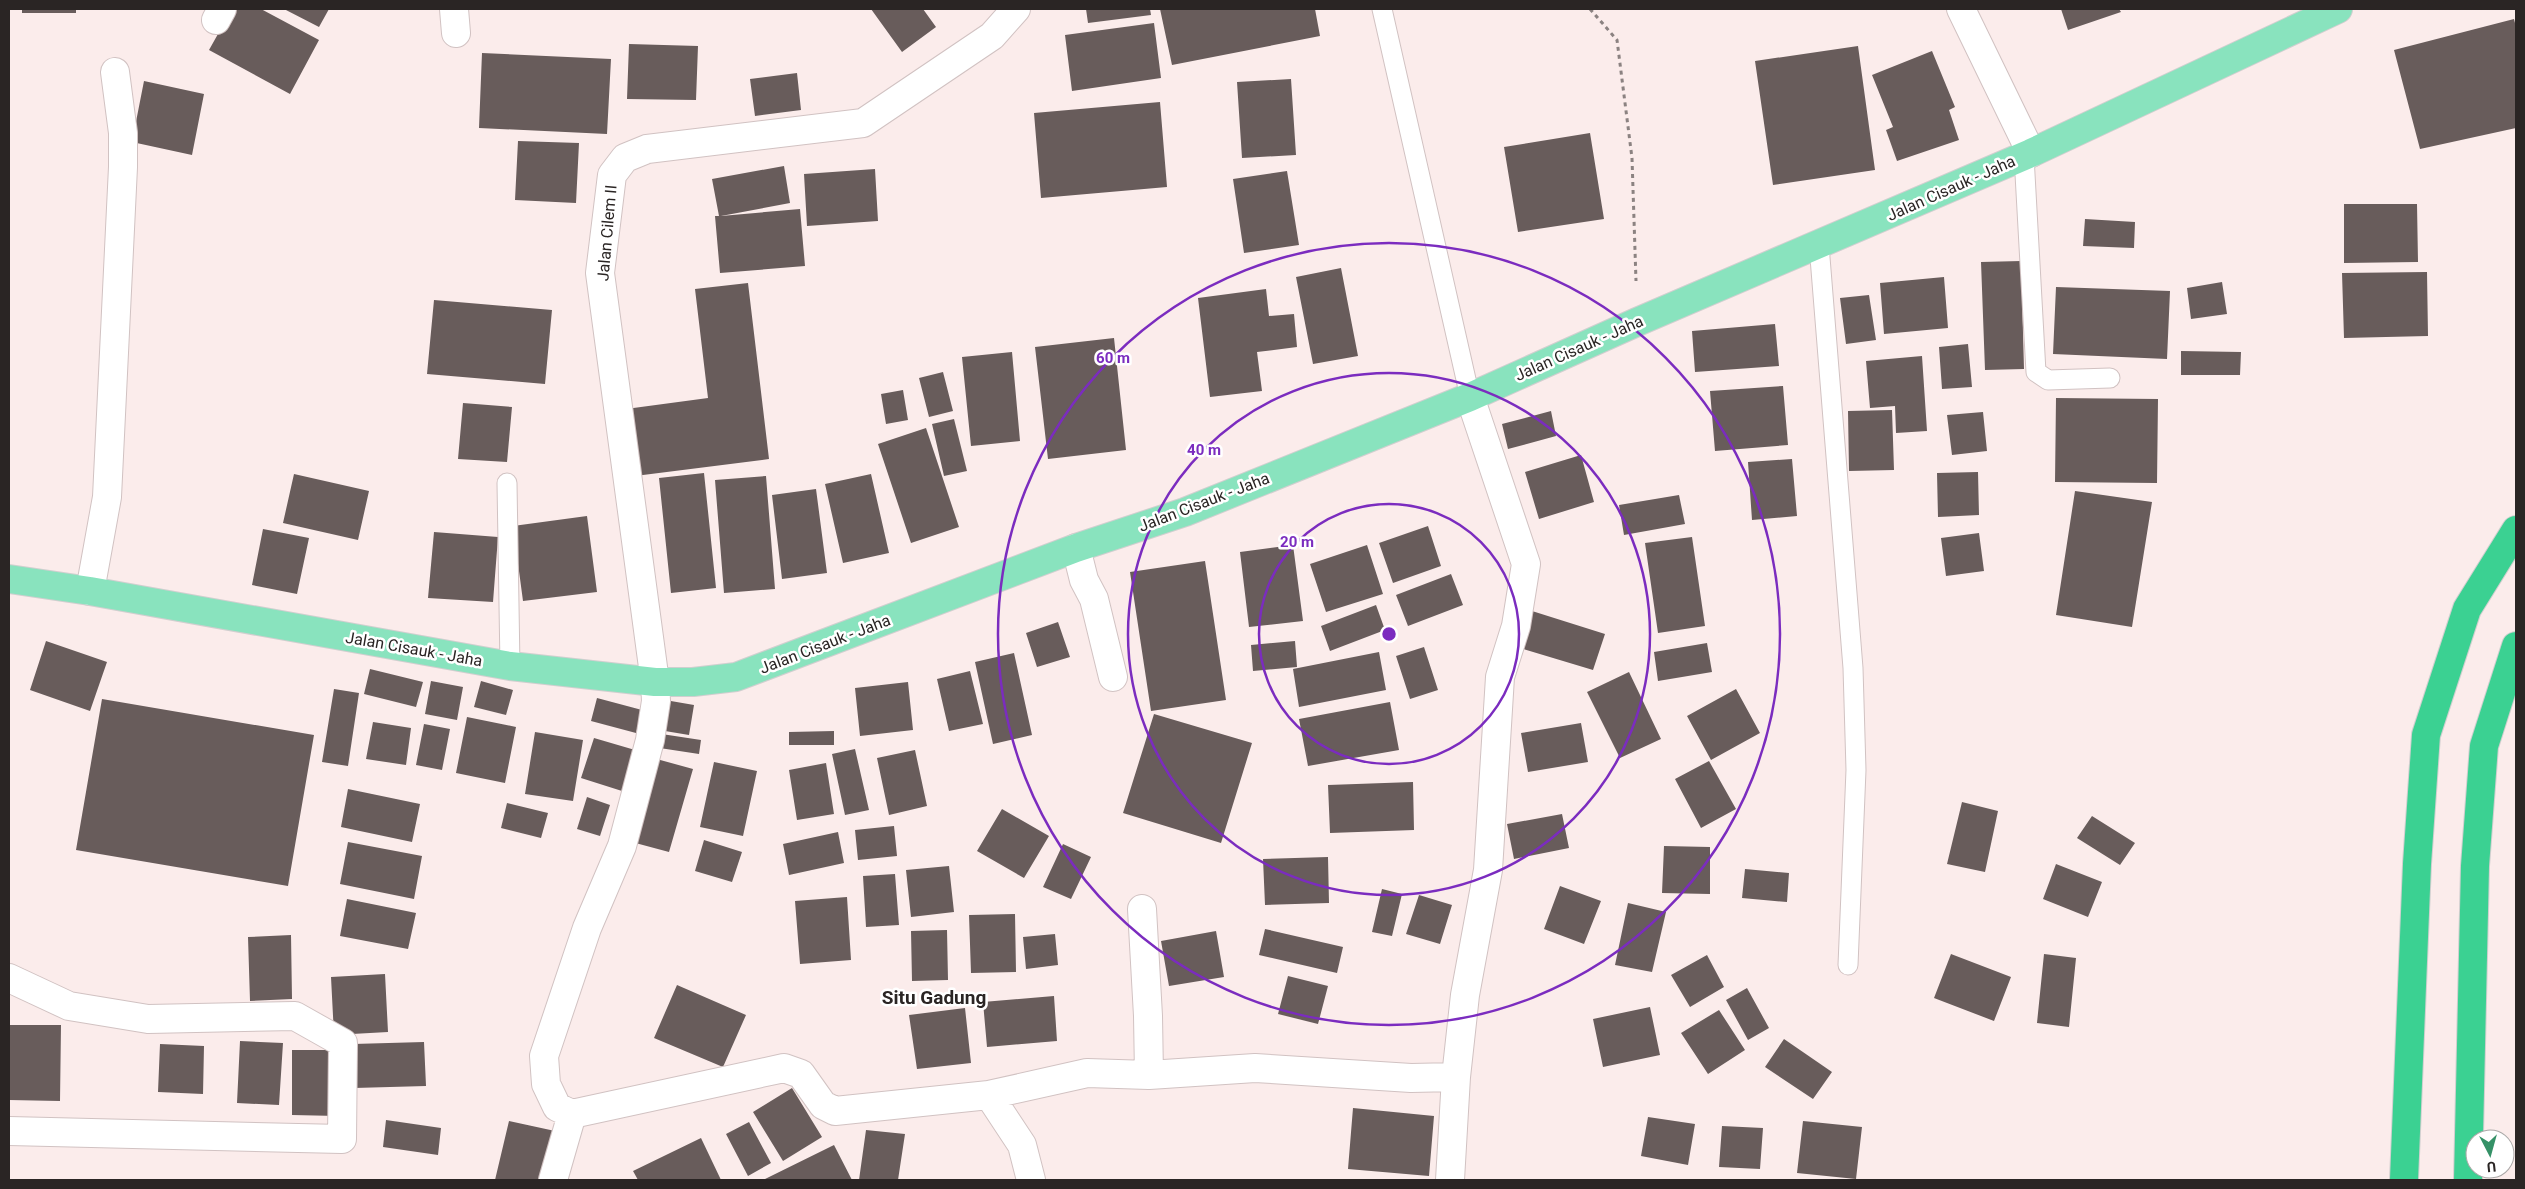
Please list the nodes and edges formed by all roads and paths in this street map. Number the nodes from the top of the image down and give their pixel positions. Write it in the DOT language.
graph roads {
  1 [pos="1016,9"];
  2 [pos="1382,9"];
  3 [pos="1590,9"];
  4 [pos="1961,9"];
  5 [pos="2338,9"];
  6 [pos="115,72"];
  7 [pos="2027,154"];
  8 [pos="1819,245"];
  9 [pos="1637,322"];
  10 [pos="2110,378"];
  11 [pos="1470,397"];
  12 [pos="507,483"];
  13 [pos="2516,530"];
  14 [pos="1076,548"];
  15 [pos="9,579"];
  16 [pos="90,591"];
  17 [pos="2516,646"];
  18 [pos="510,666"];
  19 [pos="1113,677"];
  20 [pos="655,682"];
  21 [pos="1142,909"];
  22 [pos="1848,965"];
  23 [pos="9,978"];
  24 [pos="1149,1075"];
  25 [pos="1456,1076"];
  26 [pos="989,1095"];
  27 [pos="572,1114"];
  28 [pos="9,1131"];
  29 [pos="553,1180"];
  30 [pos="1031,1180"];
  31 [pos="1450,1180"];
  32 [pos="2404,1180"];
  33 [pos="2468,1180"];
  1 -- 20 [label="street, Jalan Cilem II"];
  2 -- 11 [label="lane"];
  3 -- 9 [label="path"];
  4 -- 7 [label="street"];
  5 -- 7 [label="main road, Jalan Cisauk - Jaha"];
  6 -- 16 [label="street"];
  7 -- 8 [label="main road, Jalan Cisauk - Jaha"];
  7 -- 10 [label="lane"];
  8 -- 9 [label="main road, Jalan Cisauk - Jaha"];
  8 -- 22 [label="lane"];
  9 -- 11 [label="main road, Jalan Cisauk - Jaha"];
  11 -- 14 [label="main road, Jalan Cisauk - Jaha"];
  11 -- 25 [label="street"];
  12 -- 18 [label="lane"];
  13 -- 32 [label="highway"];
  14 -- 19 [label="street"];
  14 -- 20 [label="main road, Jalan Cisauk - Jaha"];
  15 -- 16 [label="main road, Jalan Cisauk - Jaha"];
  16 -- 18 [label="main road, Jalan Cisauk - Jaha"];
  17 -- 33 [label="highway"];
  18 -- 20 [label="main road, Jalan Cisauk - Jaha"];
  20 -- 27 [label="street, Jalan Cilem II"];
  21 -- 24 [label="street"];
  23 -- 28 [label="street"];
  24 -- 25 [label="street"];
  24 -- 26 [label="street"];
  25 -- 31 [label="street"];
  26 -- 27 [label="street"];
  26 -- 30 [label="street"];
  27 -- 29 [label="street"];
}
